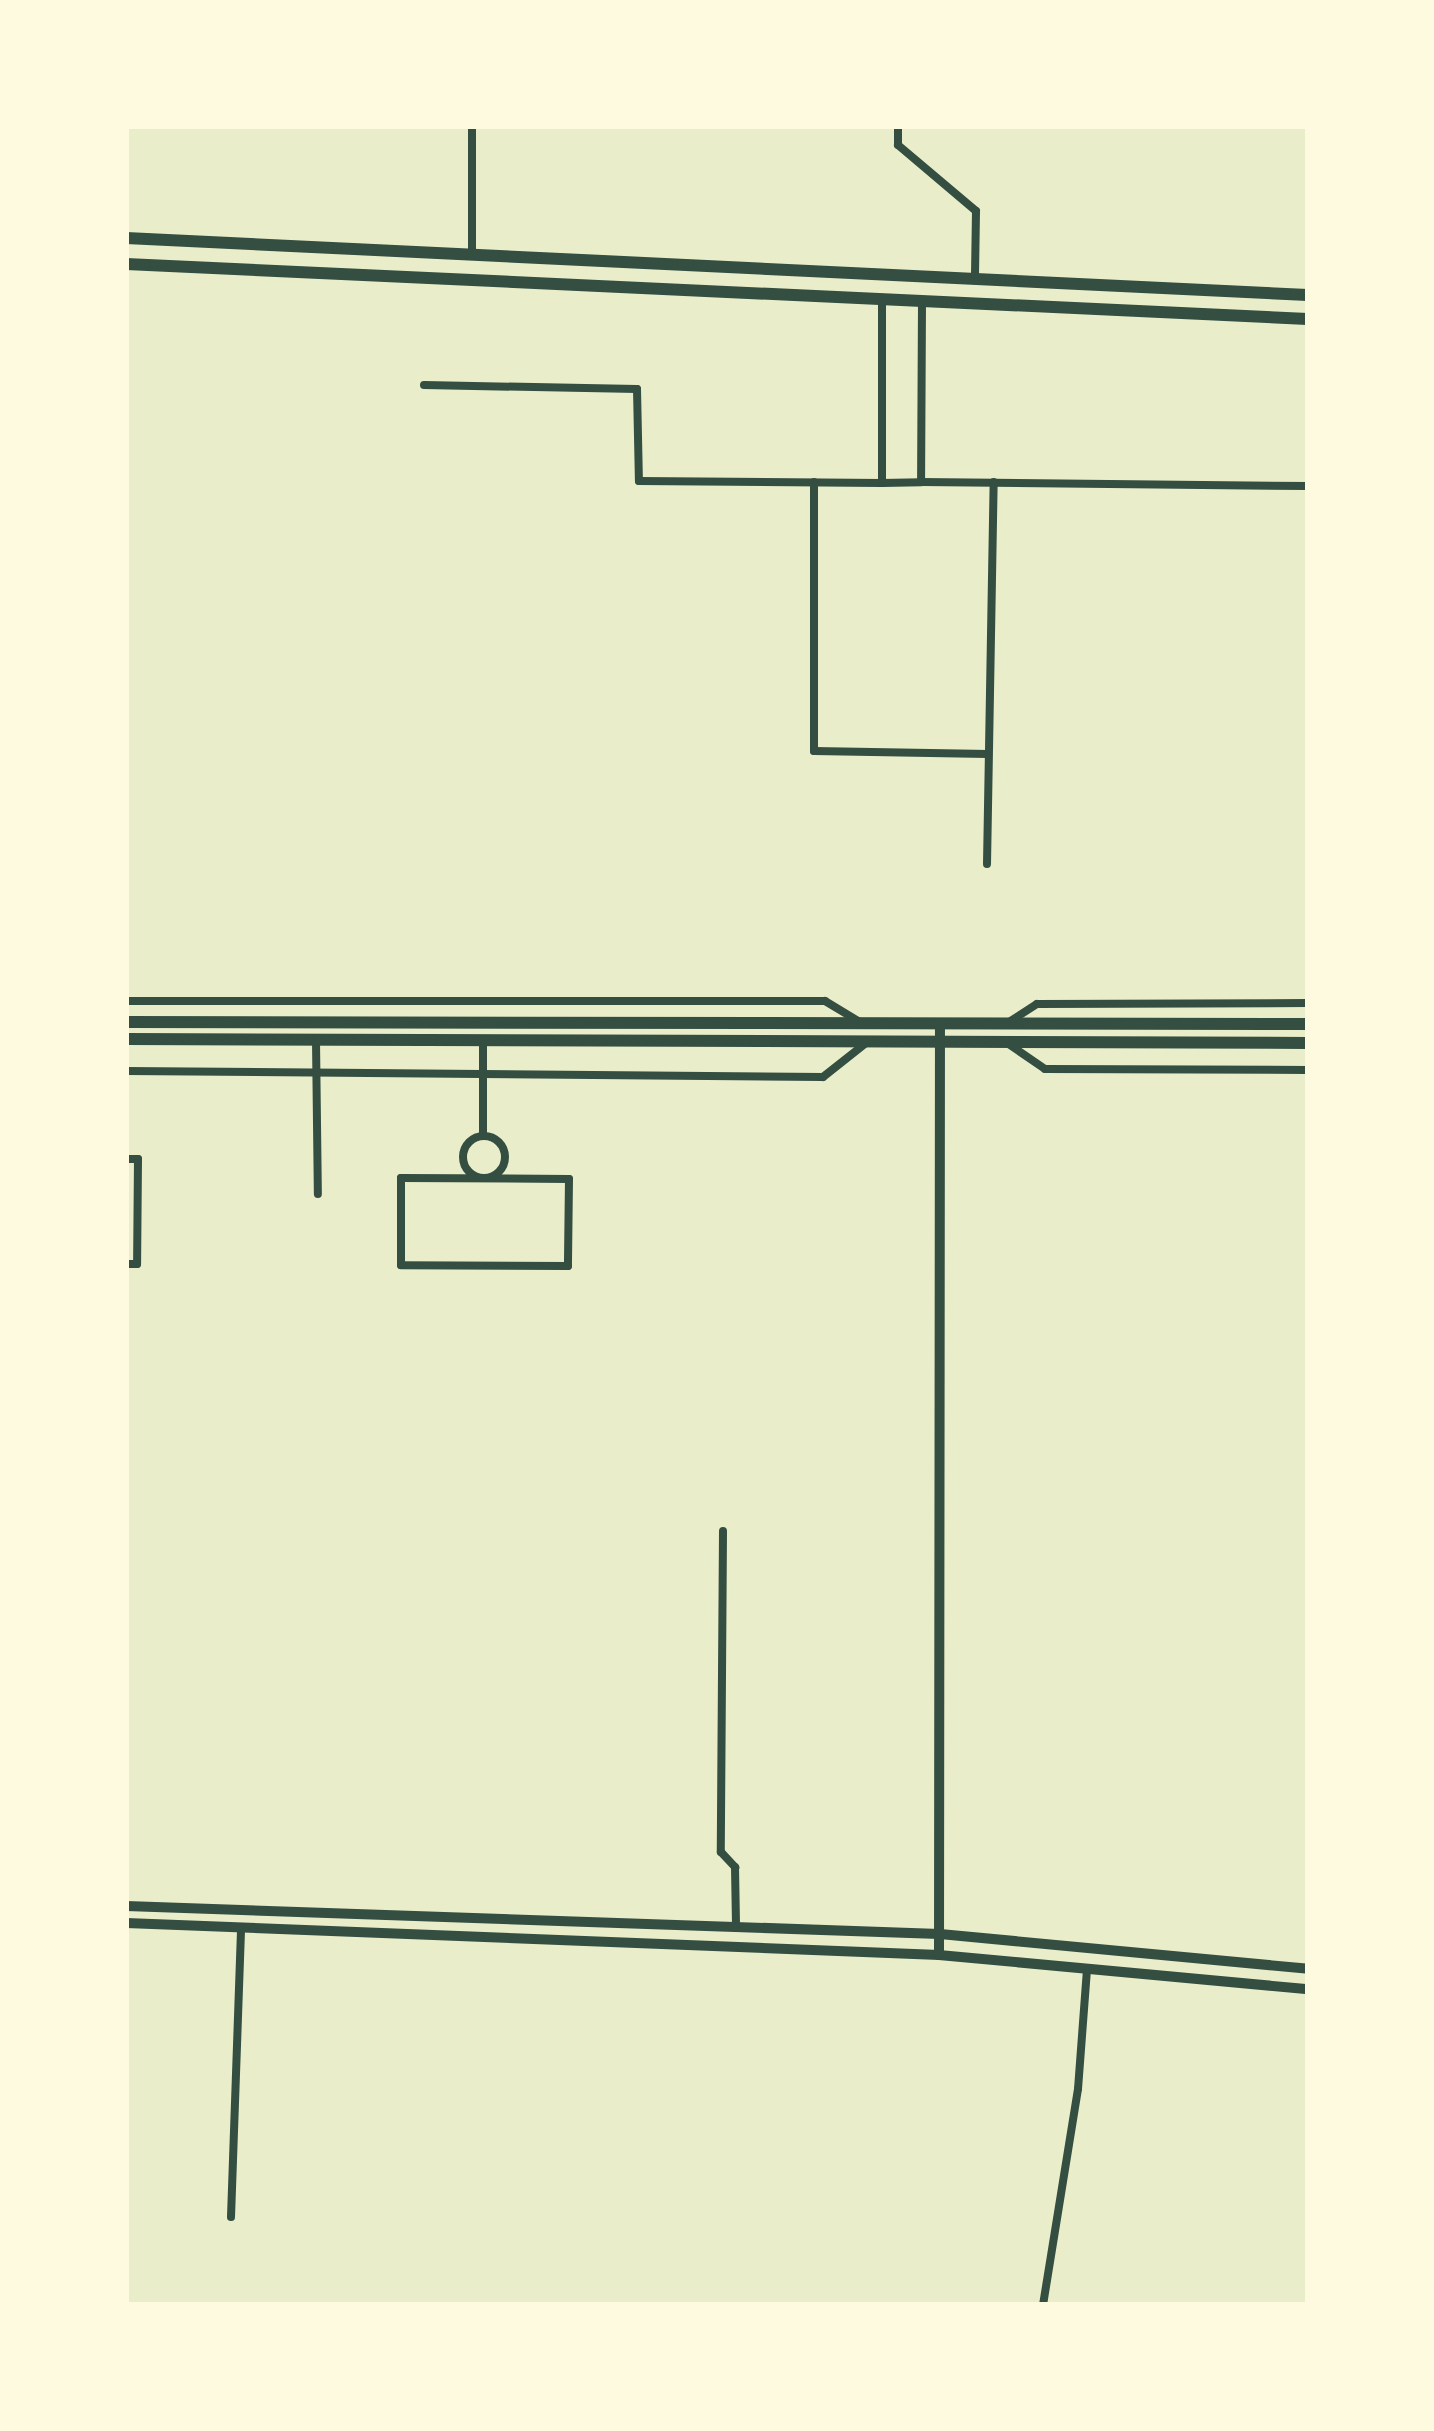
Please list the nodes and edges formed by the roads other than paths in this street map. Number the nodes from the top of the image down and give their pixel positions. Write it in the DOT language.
graph roads {
  1 [pos="472,126"];
  2 [pos="898,126"];
  3 [pos="128,238"];
  4 [pos="472,255"];
  5 [pos="127,264"];
  6 [pos="975,278"];
  7 [pos="1308,295"];
  8 [pos="882,301"];
  9 [pos="922,303"];
  10 [pos="1308,319"];
  11 [pos="424,386"];
  12 [pos="814,482"];
  13 [pos="921,482"];
  14 [pos="994,482"];
  15 [pos="882,483"];
  16 [pos="1308,486"];
  17 [pos="988,754"];
  18 [pos="987,864"];
  19 [pos="126,1001"];
  20 [pos="1308,1003"];
  21 [pos="126,1022"];
  22 [pos="1308,1024"];
  23 [pos="864,1025"];
  24 [pos="940,1025"];
  25 [pos="1005,1025"];
  26 [pos="126,1039"];
  27 [pos="316,1041"];
  28 [pos="940,1041"];
  29 [pos="483,1043"];
  30 [pos="866,1043"];
  31 [pos="1308,1043"];
  32 [pos="1009,1044"];
  33 [pos="1308,1070"];
  34 [pos="126,1071"];
  35 [pos="316,1072"];
  36 [pos="483,1074"];
  37 [pos="483,1135"];
  38 [pos="126,1159"];
  39 [pos="486,1179"];
  40 [pos="318,1194"];
  41 [pos="126,1264"];
  42 [pos="723,1531"];
  43 [pos="126,1906"];
  44 [pos="126,1923"];
  45 [pos="241,1928"];
  46 [pos="736,1928"];
  47 [pos="940,1934"];
  48 [pos="939,1955"];
  49 [pos="1088,1969"];
  50 [pos="1308,1970"];
  51 [pos="1308,1989"];
  52 [pos="231,2217"];
  53 [pos="1042,2305"];
  1 -- 4 [label="street"];
  2 -- 6 [label="street"];
  3 -- 4 [label="main road"];
  3 -- 5 [label="main road"];
  4 -- 6 [label="main road"];
  5 -- 8 [label="main road"];
  6 -- 7 [label="main road"];
  8 -- 9 [label="main road"];
  8 -- 15 [label="street"];
  9 -- 10 [label="main road"];
  9 -- 13 [label="street"];
  11 -- 12 [label="street"];
  12 -- 15 [label="street"];
  12 -- 17 [label="street"];
  13 -- 14 [label="street"];
  13 -- 15 [label="street"];
  14 -- 16 [label="street"];
  14 -- 17 [label="street"];
  17 -- 18 [label="street"];
  19 -- 23 [label="street"];
  20 -- 25 [label="street"];
  21 -- 23 [label="main road"];
  22 -- 25 [label="main road"];
  23 -- 24 [label="main road"];
  24 -- 25 [label="main road"];
  24 -- 28 [label="street"];
  26 -- 27 [label="main road"];
  27 -- 29 [label="main road"];
  27 -- 35 [label="street"];
  28 -- 30 [label="main road"];
  28 -- 32 [label="main road"];
  28 -- 47 [label="street"];
  29 -- 30 [label="main road"];
  29 -- 36 [label="street"];
  30 -- 36 [label="street"];
  31 -- 32 [label="main road"];
  32 -- 33 [label="street"];
  34 -- 35 [label="street"];
  35 -- 36 [label="street"];
  35 -- 40 [label="street"];
  36 -- 37 [label="street"];
  37 -- 39 [label="street"];
  37 -- 39 [label="street"];
  38 -- 41 [label="street"];
  39 -- 39 [label="street"];
  42 -- 46 [label="street"];
  43 -- 46 [label="street"];
  44 -- 45 [label="street"];
  45 -- 48 [label="street"];
  45 -- 52 [label="street"];
  46 -- 47 [label="street"];
  47 -- 48 [label="street"];
  47 -- 50 [label="street"];
  48 -- 49 [label="street"];
  49 -- 51 [label="street"];
  49 -- 53 [label="street"];
}
